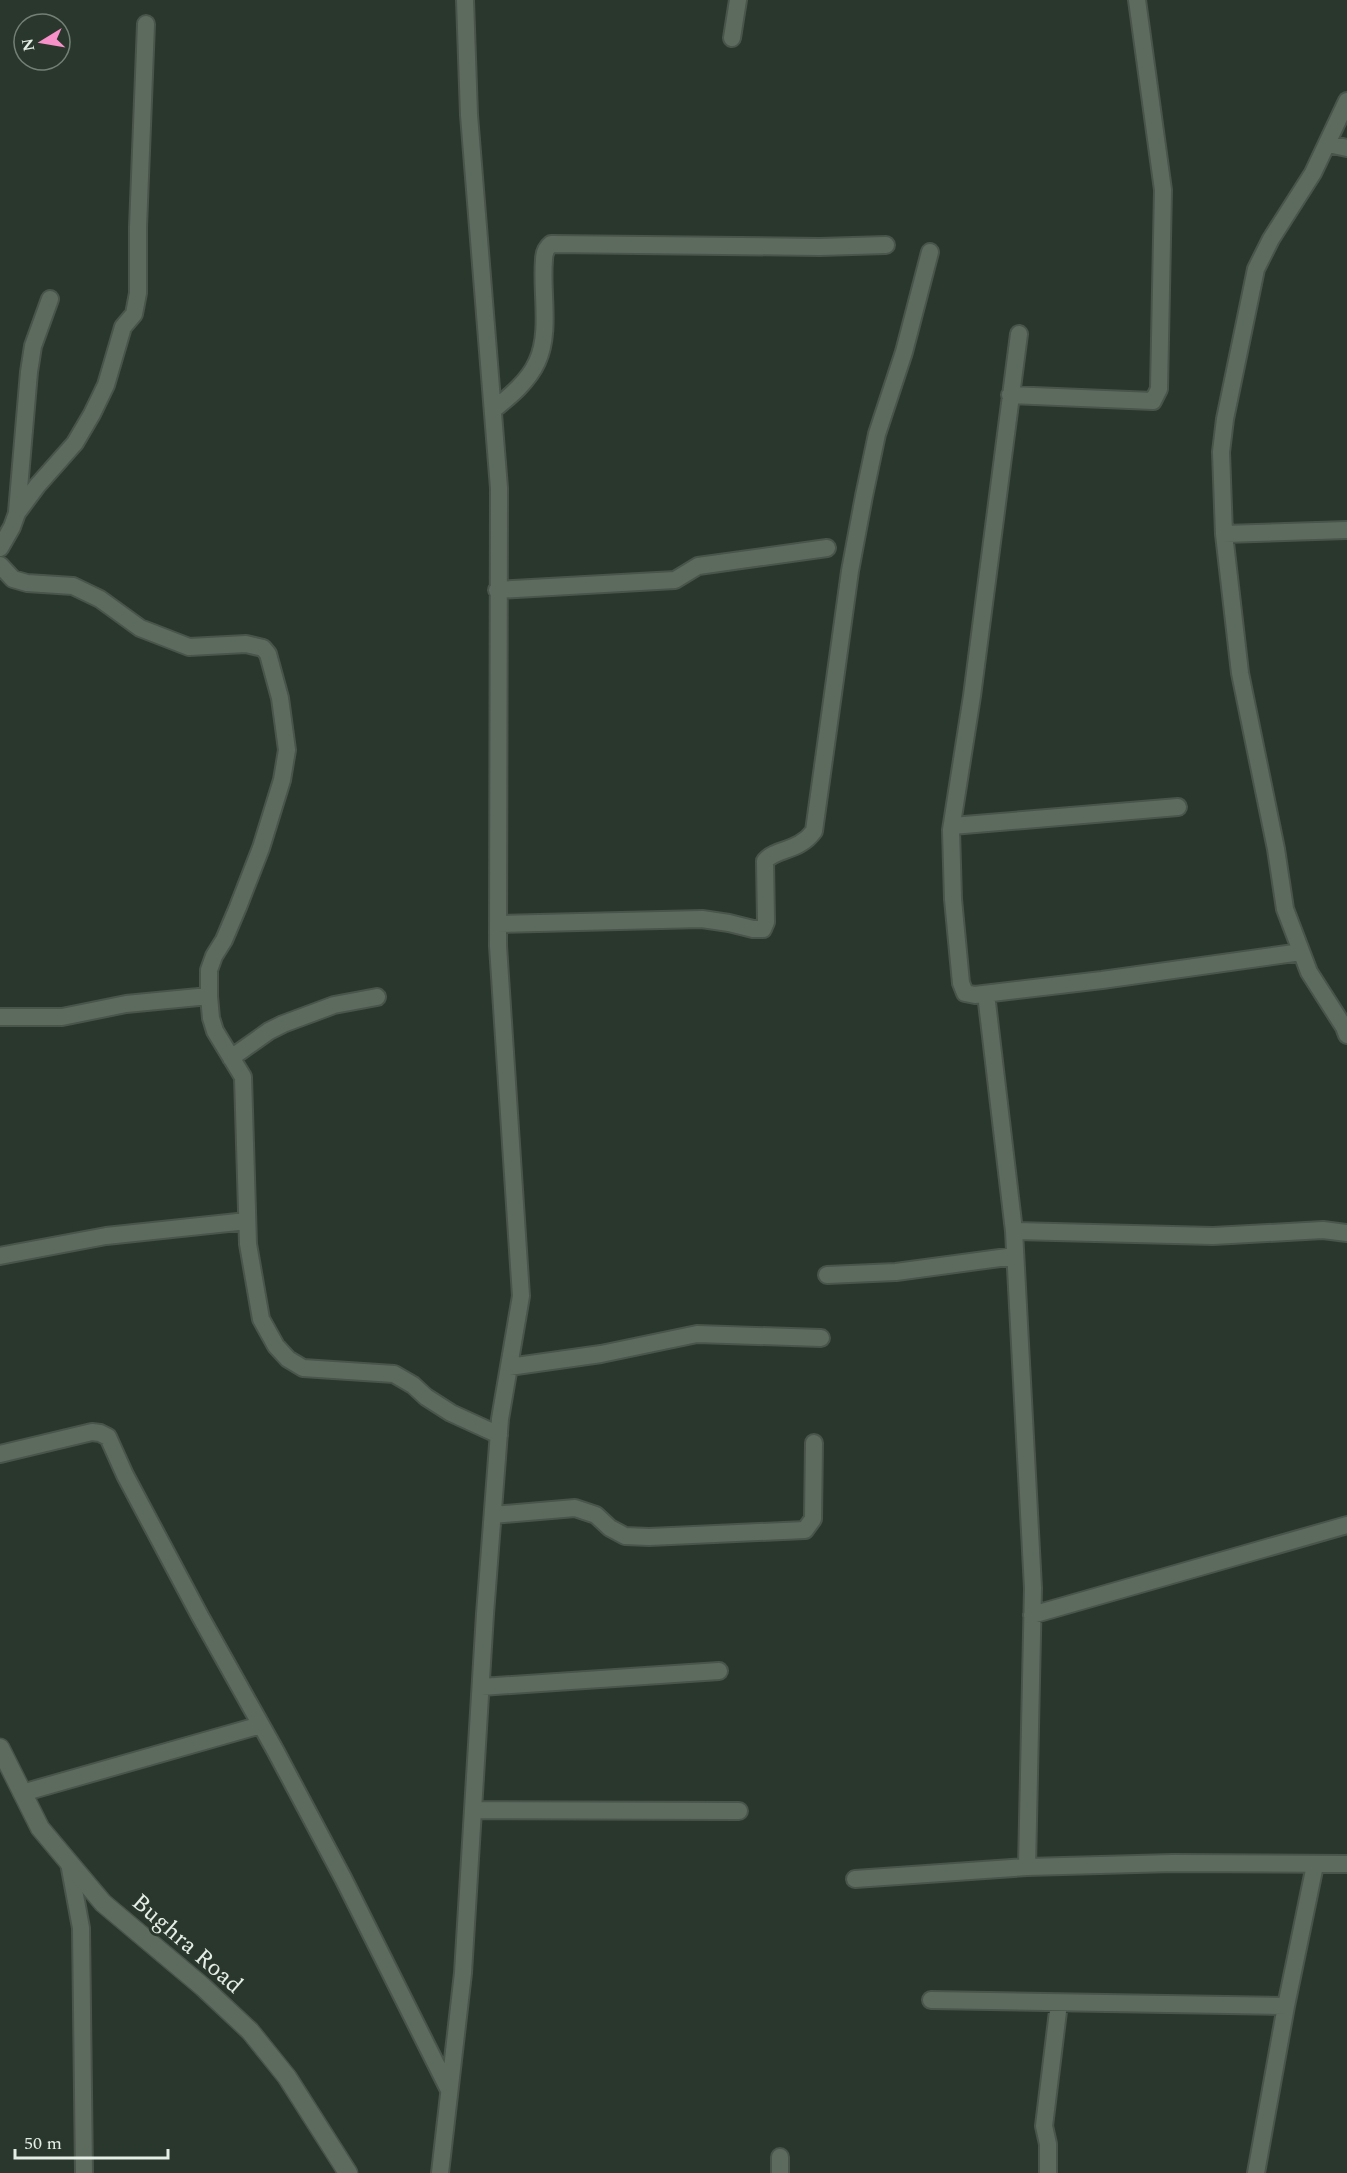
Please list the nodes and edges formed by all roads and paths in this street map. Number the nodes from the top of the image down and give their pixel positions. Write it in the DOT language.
graph roads {
  1 [pos="465,0"];
  2 [pos="738,0"];
  3 [pos="1137,0"];
  4 [pos="146,24"];
  5 [pos="732,38"];
  6 [pos="1347,101"];
  7 [pos="1328,144"];
  8 [pos="1347,148"];
  9 [pos="886,245"];
  10 [pos="930,252"];
  11 [pos="50,298"];
  12 [pos="1019,333"];
  13 [pos="1010,395"];
  14 [pos="493,410"];
  15 [pos="17,513"];
  16 [pos="1347,530"];
  17 [pos="1224,534"];
  18 [pos="0,548"];
  19 [pos="827,548"];
  20 [pos="0,565"];
  21 [pos="497,590"];
  22 [pos="1178,807"];
  23 [pos="952,826"];
  24 [pos="499,924"];
  25 [pos="1300,952"];
  26 [pos="986,994"];
  27 [pos="209,996"];
  28 [pos="377,997"];
  29 [pos="0,1017"];
  30 [pos="1347,1035"];
  31 [pos="231,1058"];
  32 [pos="247,1221"];
  33 [pos="1014,1231"];
  34 [pos="1347,1233"];
  35 [pos="0,1256"];
  36 [pos="1015,1256"];
  37 [pos="827,1275"];
  38 [pos="821,1338"];
  39 [pos="509,1367"];
  40 [pos="499,1435"];
  41 [pos="814,1443"];
  42 [pos="0,1454"];
  43 [pos="493,1515"];
  44 [pos="1347,1525"];
  45 [pos="1032,1615"];
  46 [pos="719,1671"];
  47 [pos="481,1686"];
  48 [pos="261,1725"];
  49 [pos="0,1748"];
  50 [pos="22,1793"];
  51 [pos="473,1810"];
  52 [pos="739,1811"];
  53 [pos="69,1863"];
  54 [pos="1347,1864"];
  55 [pos="1315,1865"];
  56 [pos="1027,1867"];
  57 [pos="855,1879"];
  58 [pos="932,2000"];
  59 [pos="1059,2003"];
  60 [pos="1286,2006"];
  61 [pos="449,2091"];
  62 [pos="84,2173"];
  63 [pos="348,2173"];
  64 [pos="440,2173"];
  65 [pos="1048,2173"];
  66 [pos="1256,2173"];
  1 -- 14 [label="street"];
  2 -- 5 [label="street"];
  3 -- 13 [label="street"];
  4 -- 15 [label="street"];
  6 -- 7 [label="street"];
  7 -- 8 [label="street"];
  7 -- 17 [label="street"];
  9 -- 14 [label="street"];
  10 -- 24 [label="street"];
  11 -- 15 [label="street"];
  12 -- 13 [label="street"];
  13 -- 23 [label="street"];
  14 -- 21 [label="street"];
  15 -- 18 [label="street"];
  16 -- 17 [label="street"];
  17 -- 25 [label="street"];
  19 -- 21 [label="street"];
  20 -- 27 [label="street"];
  21 -- 24 [label="street"];
  22 -- 23 [label="street"];
  23 -- 26 [label="street"];
  24 -- 39 [label="street"];
  25 -- 26 [label="street"];
  25 -- 30 [label="street"];
  26 -- 33 [label="street"];
  27 -- 29 [label="street"];
  27 -- 31 [label="street"];
  28 -- 31 [label="street"];
  31 -- 32 [label="street"];
  32 -- 35 [label="street"];
  32 -- 40 [label="street"];
  33 -- 34 [label="street"];
  33 -- 36 [label="street"];
  36 -- 37 [label="street"];
  36 -- 45 [label="street"];
  38 -- 39 [label="street"];
  39 -- 40 [label="street"];
  40 -- 43 [label="street"];
  41 -- 43 [label="street"];
  42 -- 48 [label="street"];
  43 -- 47 [label="street"];
  44 -- 45 [label="street"];
  45 -- 56 [label="street"];
  46 -- 47 [label="street"];
  47 -- 51 [label="street"];
  48 -- 50 [label="street"];
  48 -- 61 [label="street"];
  49 -- 50 [label="street, Bughra Road"];
  50 -- 53 [label="street, Bughra Road"];
  51 -- 52 [label="street"];
  51 -- 61 [label="street"];
  53 -- 62 [label="street"];
  53 -- 63 [label="street, Bughra Road"];
  54 -- 55 [label="street"];
  55 -- 56 [label="street"];
  55 -- 60 [label="street"];
  56 -- 57 [label="street"];
  58 -- 59 [label="street"];
  59 -- 60 [label="street"];
  59 -- 65 [label="street"];
  60 -- 66 [label="street"];
  61 -- 64 [label="street"];
}
